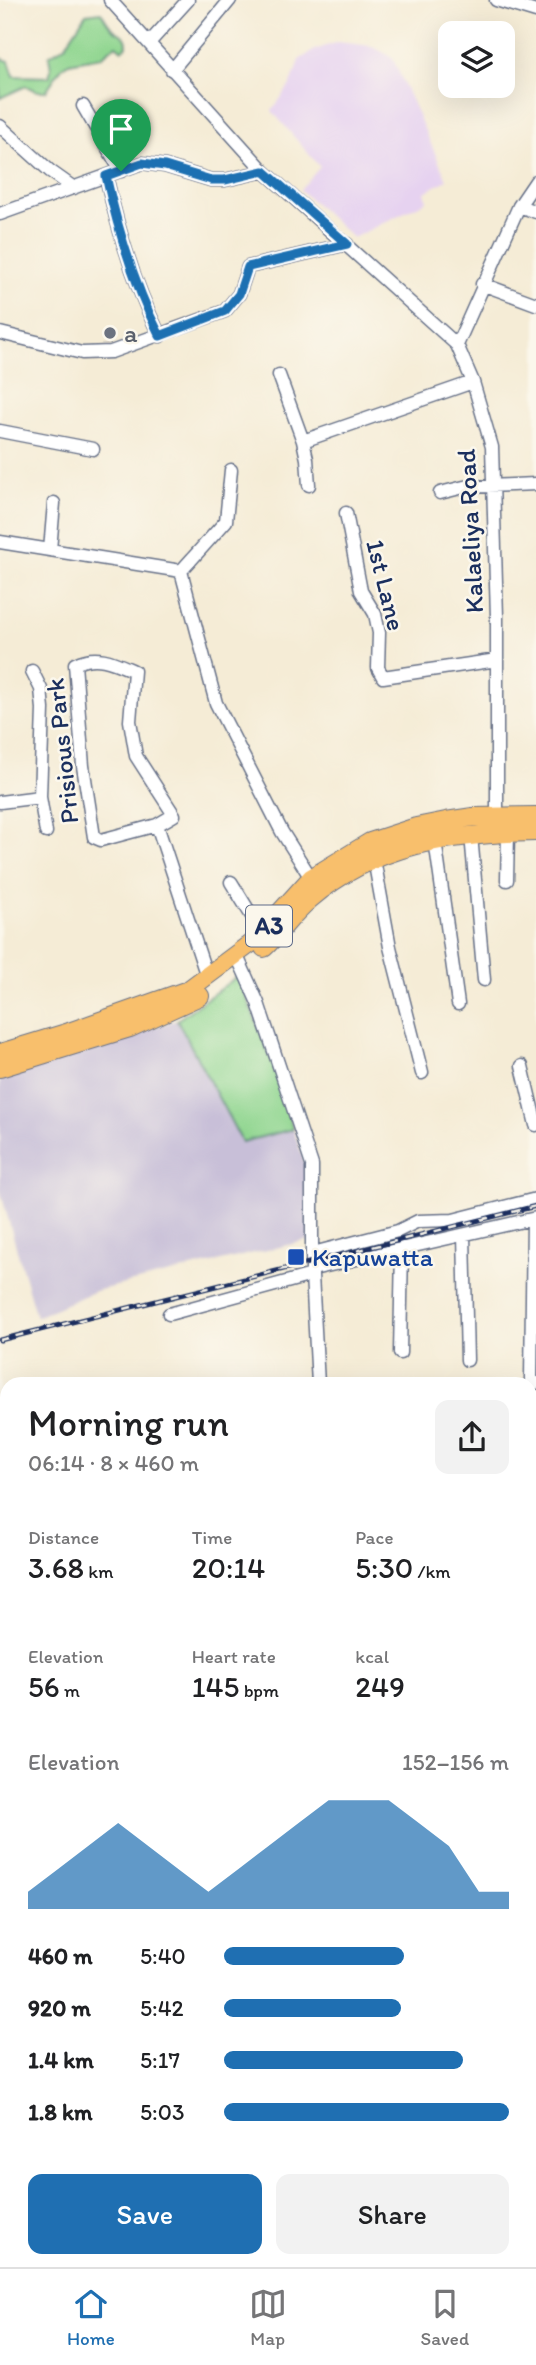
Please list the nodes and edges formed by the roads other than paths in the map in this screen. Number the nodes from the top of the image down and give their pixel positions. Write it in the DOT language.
graph roads {
  1 [pos="110,0"];
  2 [pos="188,0"];
  3 [pos="230,0"];
  4 [pos="496,0"];
  5 [pos="536,12"];
  6 [pos="149,43"];
  7 [pos="172,71"];
  8 [pos="83,106"];
  9 [pos="0,126"];
  10 [pos="121,171"];
  11 [pos="264,171"];
  12 [pos="106,176"];
  13 [pos="536,181"];
  14 [pos="74,188"];
  15 [pos="519,205"];
  16 [pos="536,212"];
  17 [pos="0,214"];
  18 [pos="347,244"];
  19 [pos="482,284"];
  20 [pos="536,304"];
  21 [pos="0,333"];
  22 [pos="160,336"];
  23 [pos="457,345"];
  24 [pos="279,375"];
  25 [pos="473,382"];
  26 [pos="0,431"];
  27 [pos="303,441"];
  28 [pos="93,449"];
  29 [pos="230,470"];
  30 [pos="536,484"];
  31 [pos="309,485"];
  32 [pos="493,486"];
  33 [pos="440,493"];
  34 [pos="54,503"];
  35 [pos="346,513"];
  36 [pos="0,542"];
  37 [pos="50,550"];
  38 [pos="181,570"];
  39 [pos="497,660"];
  40 [pos="32,671"];
  41 [pos="40,797"];
  42 [pos="0,802"];
  43 [pos="536,816"];
  44 [pos="157,825"];
  45 [pos="501,827"];
  46 [pos="46,832"];
  47 [pos="536,832"];
  48 [pos="471,835"];
  49 [pos="435,840"];
  50 [pos="374,859"];
  51 [pos="311,878"];
  52 [pos="507,880"];
  53 [pos="231,882"];
  54 [pos="263,934"];
  55 [pos="240,961"];
  56 [pos="207,977"];
  57 [pos="484,980"];
  58 [pos="458,1004"];
  59 [pos="0,1053"];
  60 [pos="522,1066"];
  61 [pos="0,1068"];
  62 [pos="422,1073"];
  63 [pos="536,1125"];
  64 [pos="536,1199"];
  65 [pos="534,1218"];
  66 [pos="464,1234"];
  67 [pos="402,1248"];
  68 [pos="313,1254"];
  69 [pos="312,1272"];
  70 [pos="169,1314"];
  71 [pos="400,1353"];
  72 [pos="467,1360"];
  73 [pos="317,1377"];
  74 [pos="531,1377"];
  1 -- 6 [label="street, Kalaeliya Road"];
  2 -- 6 [label="street"];
  3 -- 7 [label="street"];
  4 -- 5 [label="street"];
  6 -- 7 [label="street, Kalaeliya Road"];
  7 -- 11 [label="street, Kalaeliya Road"];
  8 -- 10 [label="street"];
  9 -- 14 [label="street"];
  10 -- 11 [label="street"];
  10 -- 12 [label="street"];
  11 -- 18 [label="street, Kalaeliya Road"];
  12 -- 14 [label="street"];
  12 -- 22 [label="street"];
  13 -- 15 [label="street"];
  14 -- 17 [label="street"];
  15 -- 16 [label="street"];
  15 -- 19 [label="street"];
  18 -- 22 [label="street"];
  18 -- 23 [label="street, Kalaeliya Road"];
  19 -- 20 [label="street"];
  19 -- 23 [label="street"];
  21 -- 22 [label="street"];
  23 -- 25 [label="street, Kalaeliya Road"];
  24 -- 27 [label="street"];
  25 -- 27 [label="street"];
  25 -- 32 [label="street, Kalaeliya Road"];
  26 -- 28 [label="street"];
  27 -- 31 [label="street"];
  29 -- 38 [label="street"];
  30 -- 32 [label="street"];
  32 -- 33 [label="street"];
  32 -- 39 [label="street, Kalaeliya Road"];
  34 -- 37 [label="street"];
  35 -- 39 [label="street, 1st Lane"];
  36 -- 37 [label="street"];
  37 -- 38 [label="street"];
  38 -- 51 [label="street"];
  39 -- 45 [label="street, Kalaeliya Road"];
  40 -- 41 [label="street"];
  41 -- 42 [label="street"];
  41 -- 46 [label="street"];
  43 -- 45 [label="highway, A3"];
  44 -- 44 [label="street, Prisious Park"];
  44 -- 56 [label="street"];
  45 -- 47 [label="highway, A3"];
  45 -- 48 [label="highway, A3"];
  45 -- 51 [label="highway, A3"];
  45 -- 52 [label="street, Kalaeliya Road"];
  48 -- 49 [label="highway, A3"];
  48 -- 57 [label="street"];
  49 -- 50 [label="highway, A3"];
  49 -- 58 [label="street"];
  50 -- 55 [label="highway, A3"];
  50 -- 62 [label="street"];
  51 -- 54 [label="highway, A3"];
  53 -- 54 [label="street"];
  54 -- 55 [label="highway, A3"];
  55 -- 56 [label="highway, A3"];
  55 -- 61 [label="highway, A3"];
  55 -- 68 [label="street"];
  56 -- 59 [label="highway, A3"];
  60 -- 63 [label="street"];
  64 -- 68 [label="street"];
  65 -- 66 [label="street"];
  65 -- 74 [label="street"];
  66 -- 67 [label="street"];
  66 -- 72 [label="street"];
  67 -- 69 [label="street"];
  67 -- 71 [label="street"];
  68 -- 69 [label="street"];
  69 -- 70 [label="street"];
  69 -- 73 [label="street"];
}
